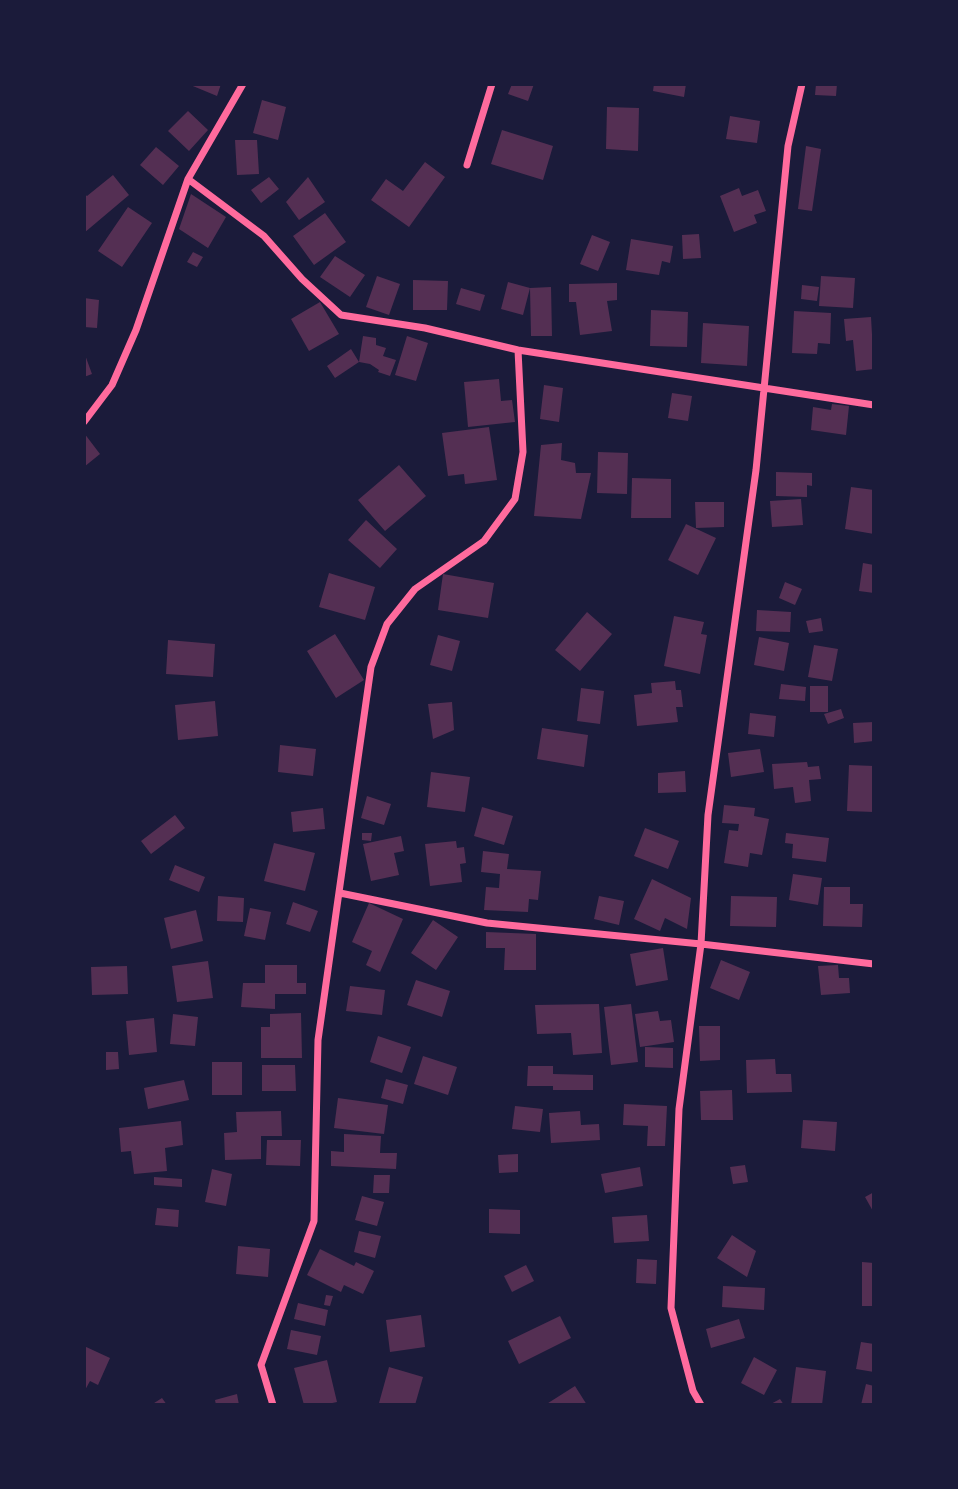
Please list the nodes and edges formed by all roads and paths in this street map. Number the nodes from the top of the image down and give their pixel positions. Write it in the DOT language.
graph roads {
  1 [pos="243,84"];
  2 [pos="492,84"];
  3 [pos="802,84"];
  4 [pos="467,164"];
  5 [pos="188,179"];
  6 [pos="518,351"];
  7 [pos="764,389"];
  8 [pos="874,405"];
  9 [pos="84,422"];
  10 [pos="340,893"];
  11 [pos="701,944"];
  12 [pos="874,964"];
  13 [pos="273,1405"];
  14 [pos="701,1405"];
  1 -- 5 [label="street"];
  2 -- 4 [label="street"];
  3 -- 7 [label="street"];
  5 -- 6 [label="street"];
  5 -- 9 [label="street"];
  6 -- 7 [label="street"];
  6 -- 10 [label="street"];
  7 -- 8 [label="street"];
  7 -- 11 [label="street"];
  10 -- 11 [label="street"];
  10 -- 13 [label="street"];
  11 -- 12 [label="street"];
  11 -- 14 [label="street"];
}
